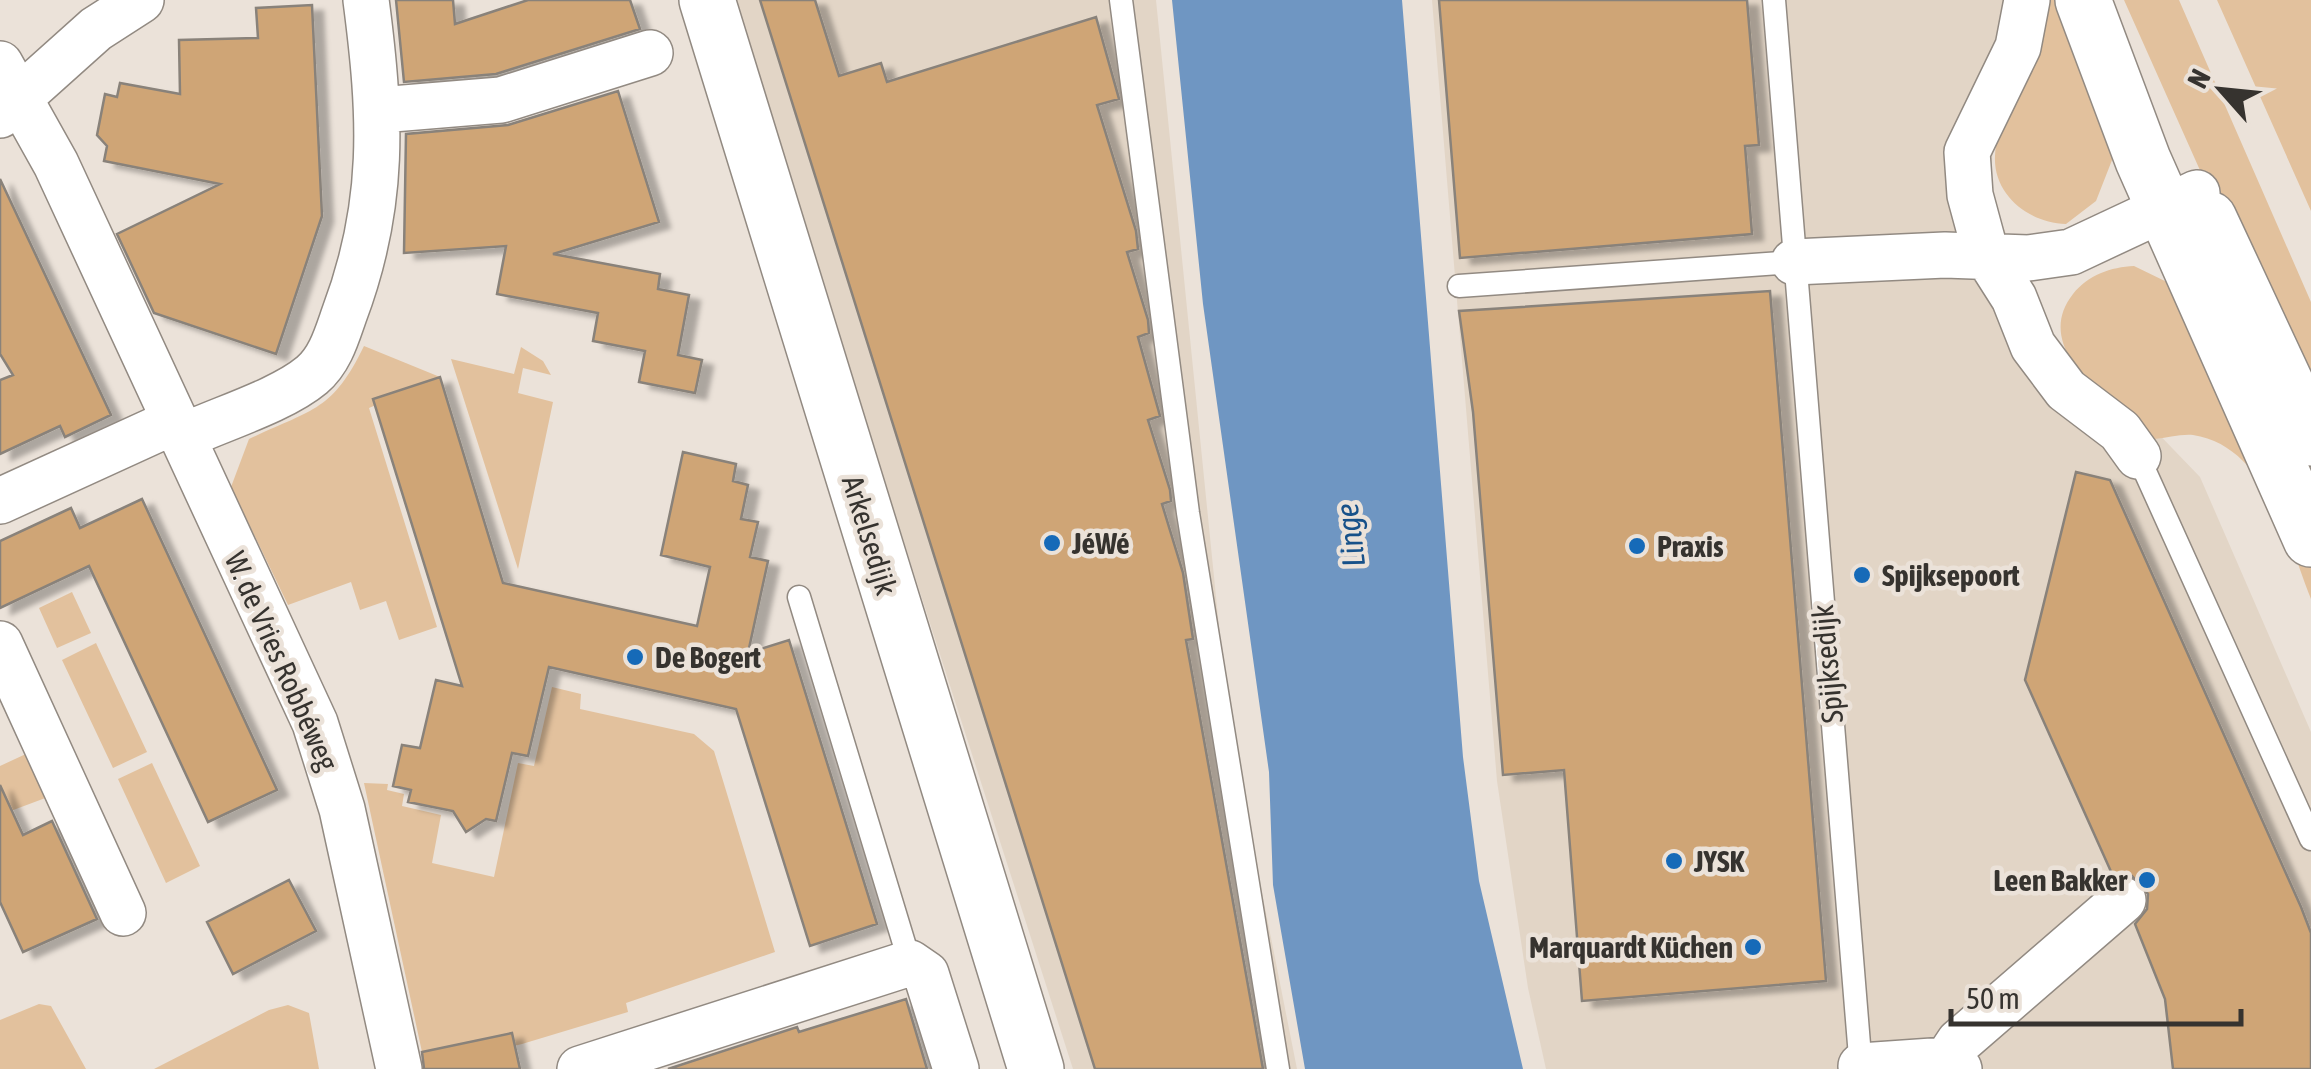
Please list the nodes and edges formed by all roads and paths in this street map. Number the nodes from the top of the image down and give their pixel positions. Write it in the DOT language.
graph roads {
  1 [pos="141,0"];
  2 [pos="366,0"];
  3 [pos="707,0"];
  4 [pos="1121,0"];
  5 [pos="1774,0"];
  6 [pos="2027,0"];
  7 [pos="2083,0"];
  8 [pos="2114,0"];
  9 [pos="650,53"];
  10 [pos="7,92"];
  11 [pos="380,110"];
  12 [pos="2181,202"];
  13 [pos="1986,254"];
  14 [pos="1774,262"];
  15 [pos="1459,286"];
  16 [pos="178,429"];
  17 [pos="2311,438"];
  18 [pos="2138,456"];
  19 [pos="0,502"];
  20 [pos="2311,539"];
  21 [pos="800,597"];
  22 [pos="0,644"];
  23 [pos="2311,839"];
  24 [pos="2123,900"];
  25 [pos="124,913"];
  26 [pos="910,963"];
  27 [pos="1954,1064"];
  28 [pos="1861,1068"];
  29 [pos="399,1069"];
  30 [pos="580,1069"];
  31 [pos="956,1069"];
  32 [pos="1036,1069"];
  33 [pos="1278,1069"];
  1 -- 10 [label="street"];
  2 -- 11 [label="street"];
  3 -- 32 [label="main road, Arkelsedijk"];
  4 -- 33 [label="lane"];
  5 -- 14 [label="lane, Spijksedijk"];
  6 -- 13 [label="street"];
  7 -- 12 [label="main road"];
  8 -- 12 [label="main road"];
  9 -- 11 [label="street"];
  10 -- 16 [label="street, W. de Vries Robbéweg"];
  11 -- 16 [label="street"];
  12 -- 13 [label="street"];
  12 -- 17 [label="main road"];
  12 -- 20 [label="main road"];
  13 -- 14 [label="street"];
  13 -- 18 [label="street"];
  14 -- 15 [label="lane"];
  14 -- 28 [label="lane, Spijksedijk"];
  16 -- 19 [label="street"];
  16 -- 29 [label="street, W. de Vries Robbéweg"];
  18 -- 23 [label="lane"];
  21 -- 26 [label="lane"];
  22 -- 25 [label="street"];
  24 -- 27 [label="street, Spijksedijk"];
  26 -- 30 [label="street"];
  26 -- 31 [label="street"];
  27 -- 28 [label="street, Spijksedijk"];
}
